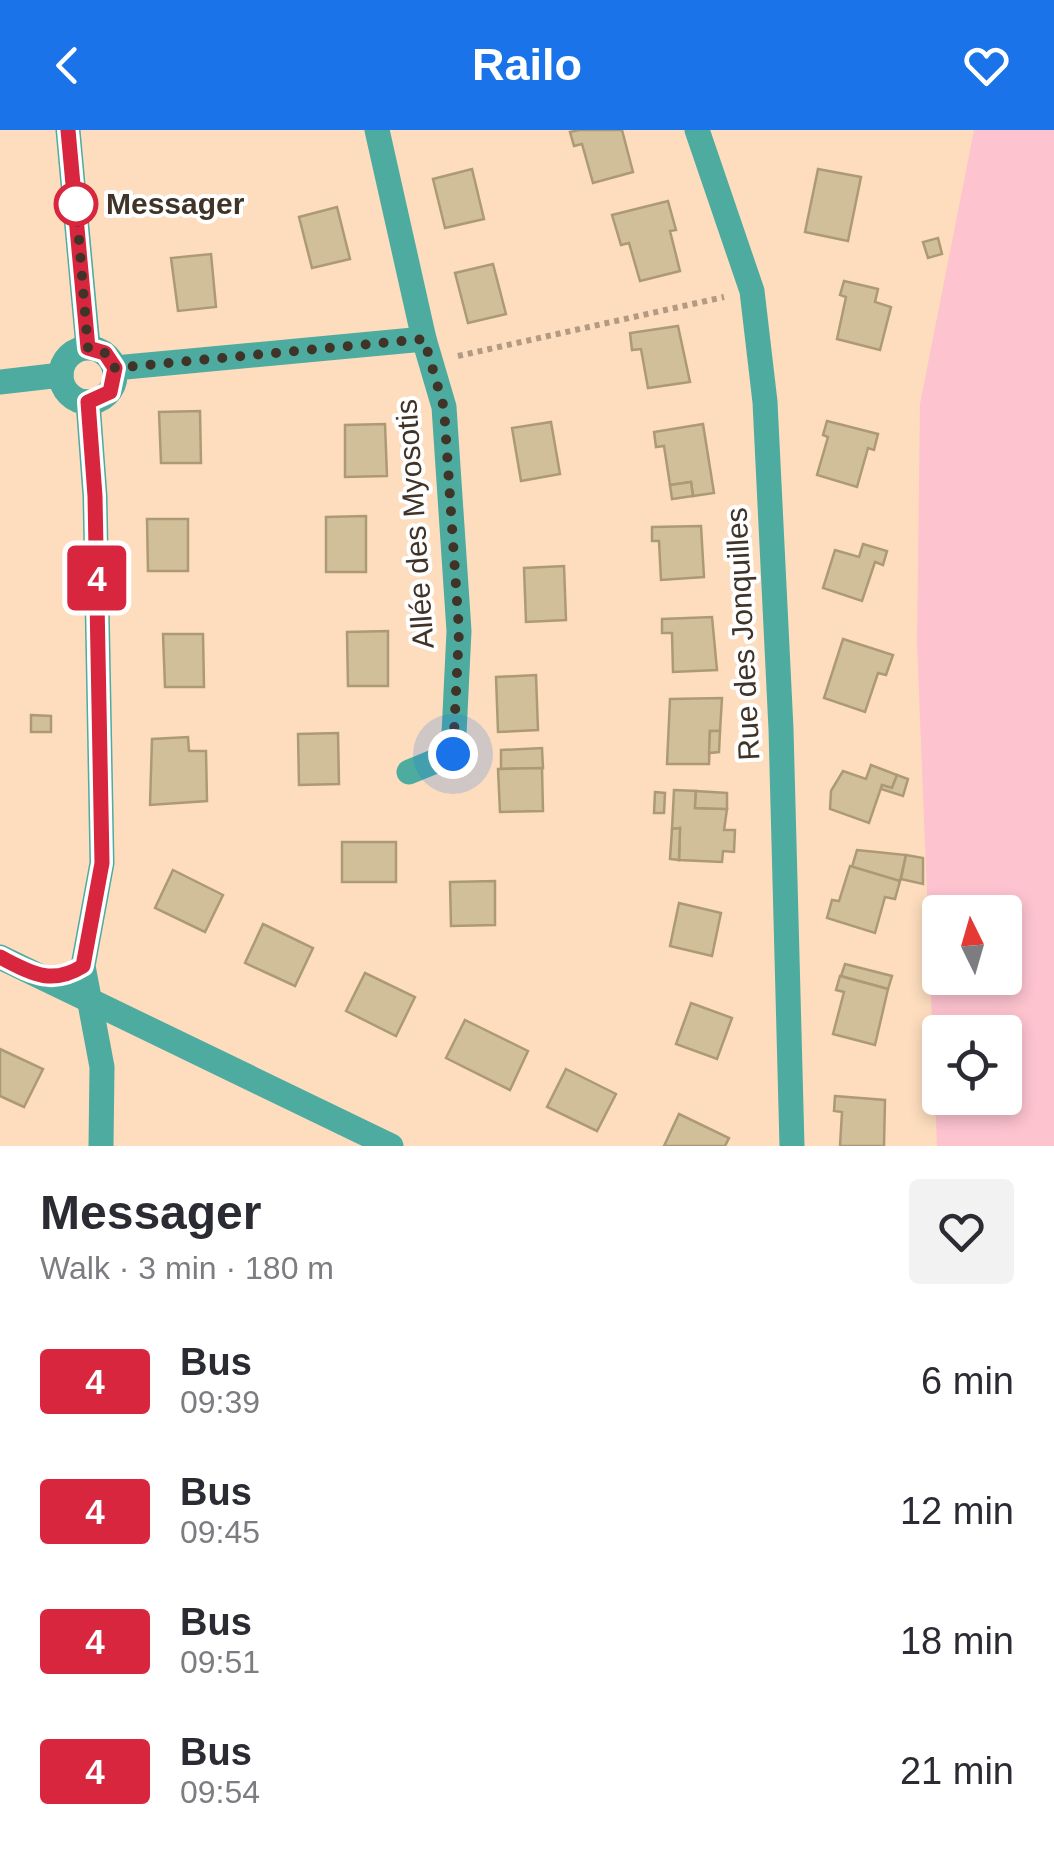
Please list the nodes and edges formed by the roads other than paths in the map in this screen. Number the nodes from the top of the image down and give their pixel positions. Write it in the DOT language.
graph roads {
  1 [pos="68,130"];
  2 [pos="377,130"];
  3 [pos="697,130"];
  4 [pos="88,348"];
  5 [pos="428,351"];
  6 [pos="115,368"];
  7 [pos="60,375"];
  8 [pos="0,382"];
  9 [pos="88,402"];
  10 [pos="410,772"];
  11 [pos="0,957"];
  12 [pos="83,966"];
  13 [pos="44,979"];
  14 [pos="88,1001"];
  15 [pos="101,1146"];
  16 [pos="391,1146"];
  17 [pos="792,1146"];
  1 -- 4 [label="street"];
  2 -- 5 [label="street, Allée des Myosotis"];
  3 -- 17 [label="street, Rue des Jonquilles"];
  4 -- 6 [label="street"];
  4 -- 7 [label="street"];
  5 -- 6 [label="street"];
  5 -- 10 [label="street, Allée des Myosotis"];
  6 -- 9 [label="street"];
  7 -- 8 [label="street"];
  7 -- 9 [label="street"];
  9 -- 12 [label="street"];
  11 -- 13 [label="street"];
  12 -- 13 [label="street"];
  12 -- 14 [label="street"];
  13 -- 14 [label="street"];
  14 -- 15 [label="street"];
  14 -- 16 [label="street"];
}
